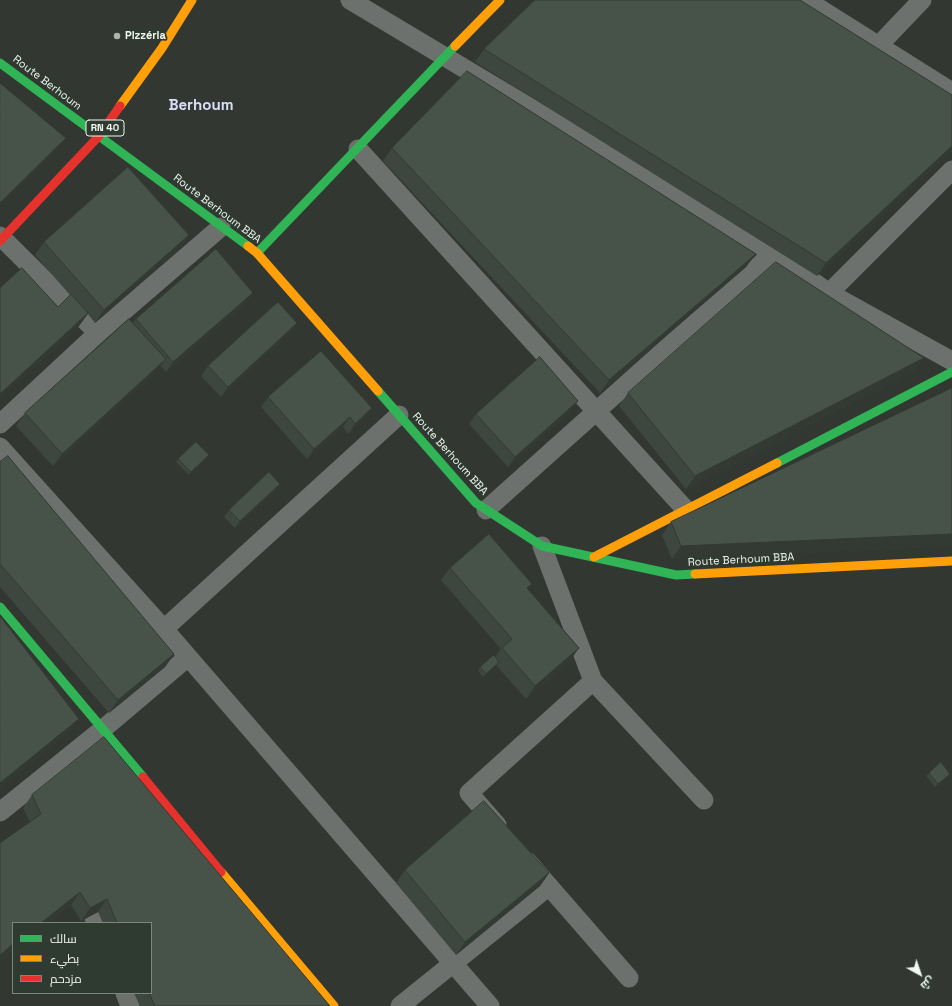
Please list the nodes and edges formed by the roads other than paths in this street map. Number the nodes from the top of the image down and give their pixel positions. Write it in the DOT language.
graph roads {
  1 [pos="192,0"];
  2 [pos="350,0"];
  3 [pos="500,0"];
  4 [pos="806,0"];
  5 [pos="922,0"];
  6 [pos="878,45"];
  7 [pos="444,56"];
  8 [pos="0,63"];
  9 [pos="952,92"];
  10 [pos="99,136"];
  11 [pos="358,149"];
  12 [pos="952,170"];
  13 [pos="221,226"];
  14 [pos="1,238"];
  15 [pos="257,253"];
  16 [pos="773,253"];
  17 [pos="829,293"];
  18 [pos="98,333"];
  19 [pos="952,360"];
  20 [pos="952,372"];
  21 [pos="596,411"];
  22 [pos="398,415"];
  23 [pos="0,424"];
  24 [pos="0,447"];
  25 [pos="486,510"];
  26 [pos="686,510"];
  27 [pos="542,546"];
  28 [pos="594,557"];
  29 [pos="952,561"];
  30 [pos="0,607"];
  31 [pos="164,630"];
  32 [pos="188,657"];
  33 [pos="593,681"];
  34 [pos="103,729"];
  35 [pos="704,800"];
  36 [pos="0,812"];
  37 [pos="549,886"];
  38 [pos="452,962"];
  39 [pos="629,978"];
  40 [pos="124,994"];
  41 [pos="130,1006"];
  42 [pos="334,1006"];
  43 [pos="400,1006"];
  44 [pos="490,1006"];
  1 -- 10 [label="main road, RN 40"];
  2 -- 7 [label="street"];
  3 -- 7 [label="main road"];
  4 -- 6 [label="street"];
  5 -- 6 [label="street"];
  6 -- 9 [label="street"];
  7 -- 11 [label="main road"];
  7 -- 16 [label="street"];
  8 -- 10 [label="main road, Route Berhoum"];
  10 -- 13 [label="main road, Route Berhoum BBA"];
  10 -- 14 [label="main road, RN 40"];
  11 -- 15 [label="main road"];
  11 -- 21 [label="street"];
  12 -- 17 [label="street"];
  13 -- 15 [label="main road, Route Berhoum BBA"];
  13 -- 18 [label="street"];
  14 -- 18 [label="street"];
  15 -- 22 [label="main road, Route Berhoum BBA"];
  16 -- 17 [label="street"];
  16 -- 21 [label="street"];
  17 -- 19 [label="street"];
  18 -- 23 [label="street"];
  20 -- 26 [label="main road"];
  21 -- 25 [label="street"];
  21 -- 26 [label="street"];
  22 -- 25 [label="main road, Route Berhoum BBA"];
  22 -- 31 [label="street"];
  24 -- 31 [label="street"];
  25 -- 27 [label="main road, Route Berhoum BBA"];
  26 -- 28 [label="main road"];
  27 -- 28 [label="main road, Route Berhoum BBA"];
  27 -- 33 [label="street"];
  28 -- 29 [label="main road, Route Berhoum BBA"];
  30 -- 34 [label="main road"];
  31 -- 32 [label="street"];
  32 -- 34 [label="street"];
  32 -- 38 [label="street"];
  33 -- 35 [label="street"];
  33 -- 37 [label="street"];
  34 -- 36 [label="street"];
  34 -- 42 [label="main road"];
  37 -- 38 [label="street"];
  37 -- 39 [label="street"];
  38 -- 43 [label="street"];
  38 -- 44 [label="street"];
  40 -- 41 [label="street"];
}
